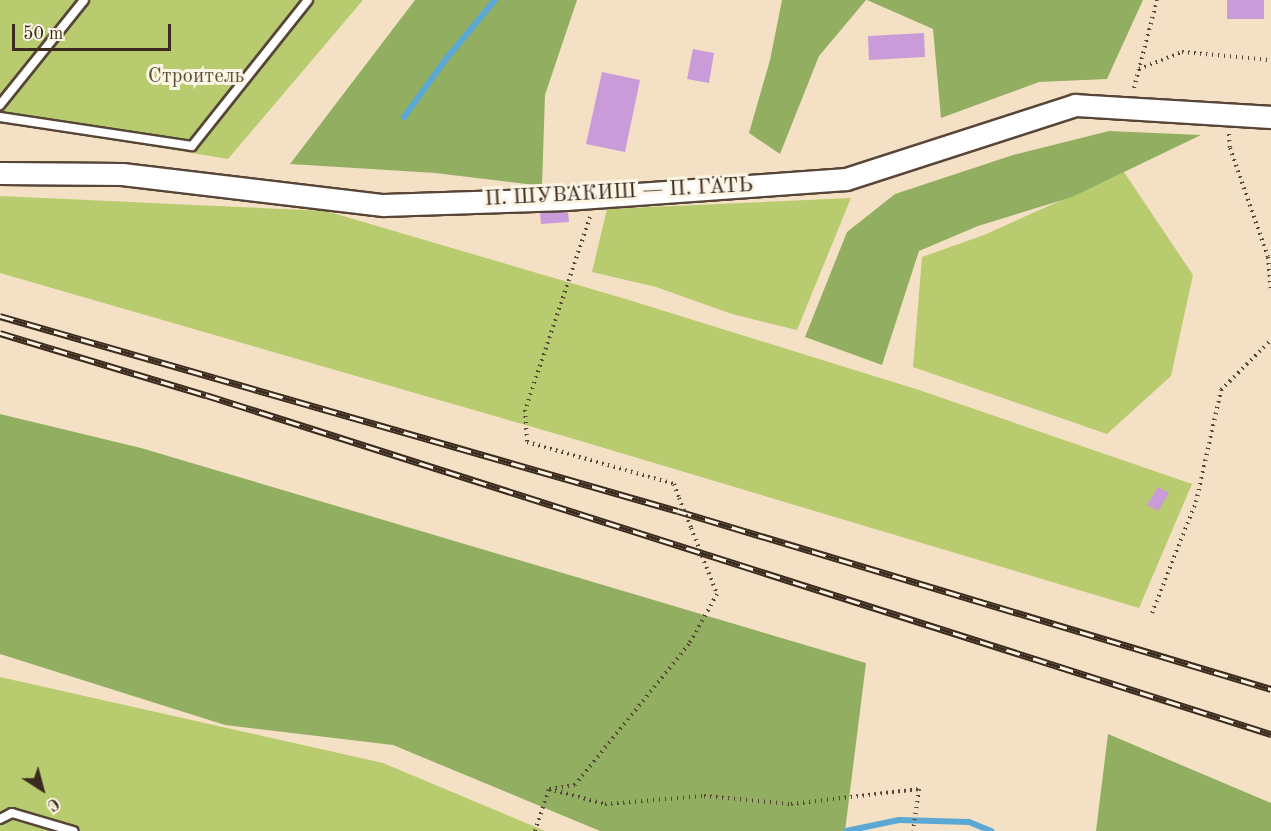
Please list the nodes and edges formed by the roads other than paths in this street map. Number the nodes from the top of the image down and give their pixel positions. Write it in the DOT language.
graph roads {
  1 [pos="84,0"];
  2 [pos="308,0"];
  3 [pos="0,105"];
  4 [pos="0,117"];
  5 [pos="1271,117"];
  6 [pos="0,173"];
  7 [pos="0,819"];
  8 [pos="73,831"];
  1 -- 3 [label="lane"];
  2 -- 4 [label="lane"];
  5 -- 6 [label="street, П. ШУВАКИШ — П. ГАТЬ"];
  7 -- 8 [label="lane"];
}
